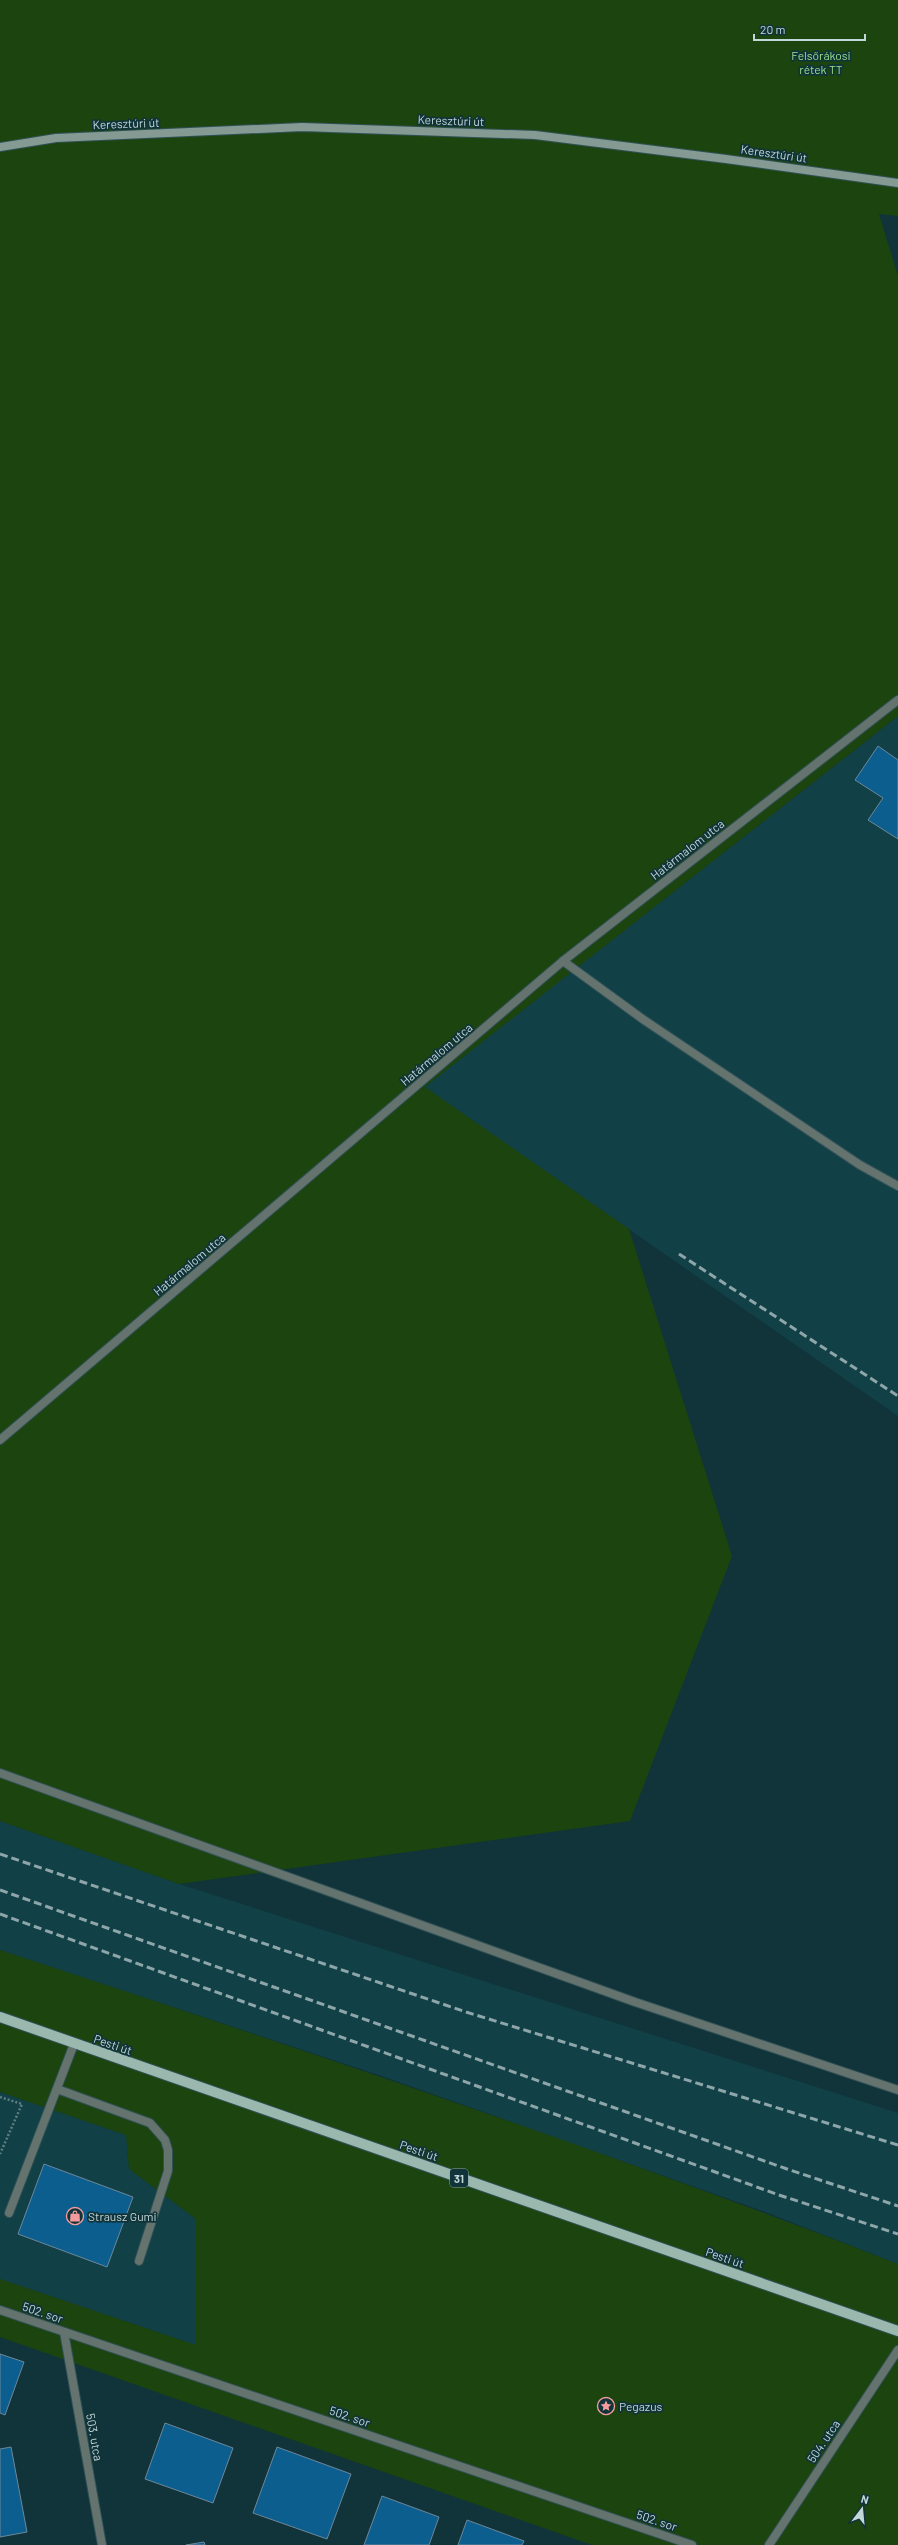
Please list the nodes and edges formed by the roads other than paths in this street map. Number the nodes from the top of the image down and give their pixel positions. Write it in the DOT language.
graph roads {
  1 [pos="0,147"];
  2 [pos="898,183"];
  3 [pos="898,700"];
  4 [pos="563,961"];
  5 [pos="898,1186"];
  6 [pos="0,1440"];
  7 [pos="0,1773"];
  8 [pos="0,2017"];
  9 [pos="74,2044"];
  10 [pos="56,2089"];
  11 [pos="898,2090"];
  12 [pos="9,2213"];
  13 [pos="139,2261"];
  14 [pos="0,2310"];
  15 [pos="898,2331"];
  16 [pos="64,2332"];
  17 [pos="898,2350"];
  18 [pos="102,2545"];
  19 [pos="692,2545"];
  20 [pos="768,2545"];
  1 -- 2 [label="main road, Keresztúri út"];
  3 -- 4 [label="street, Határmalom utca"];
  4 -- 5 [label="street"];
  4 -- 6 [label="street, Határmalom utca"];
  7 -- 11 [label="street"];
  8 -- 9 [label="main road, Pesti út / 31"];
  9 -- 10 [label="street"];
  9 -- 15 [label="main road, Pesti út / 31"];
  10 -- 12 [label="street"];
  10 -- 13 [label="street"];
  14 -- 16 [label="street, 502. sor"];
  16 -- 18 [label="street, 503. utca"];
  16 -- 19 [label="street, 502. sor"];
  17 -- 20 [label="street, 504. utca"];
}
